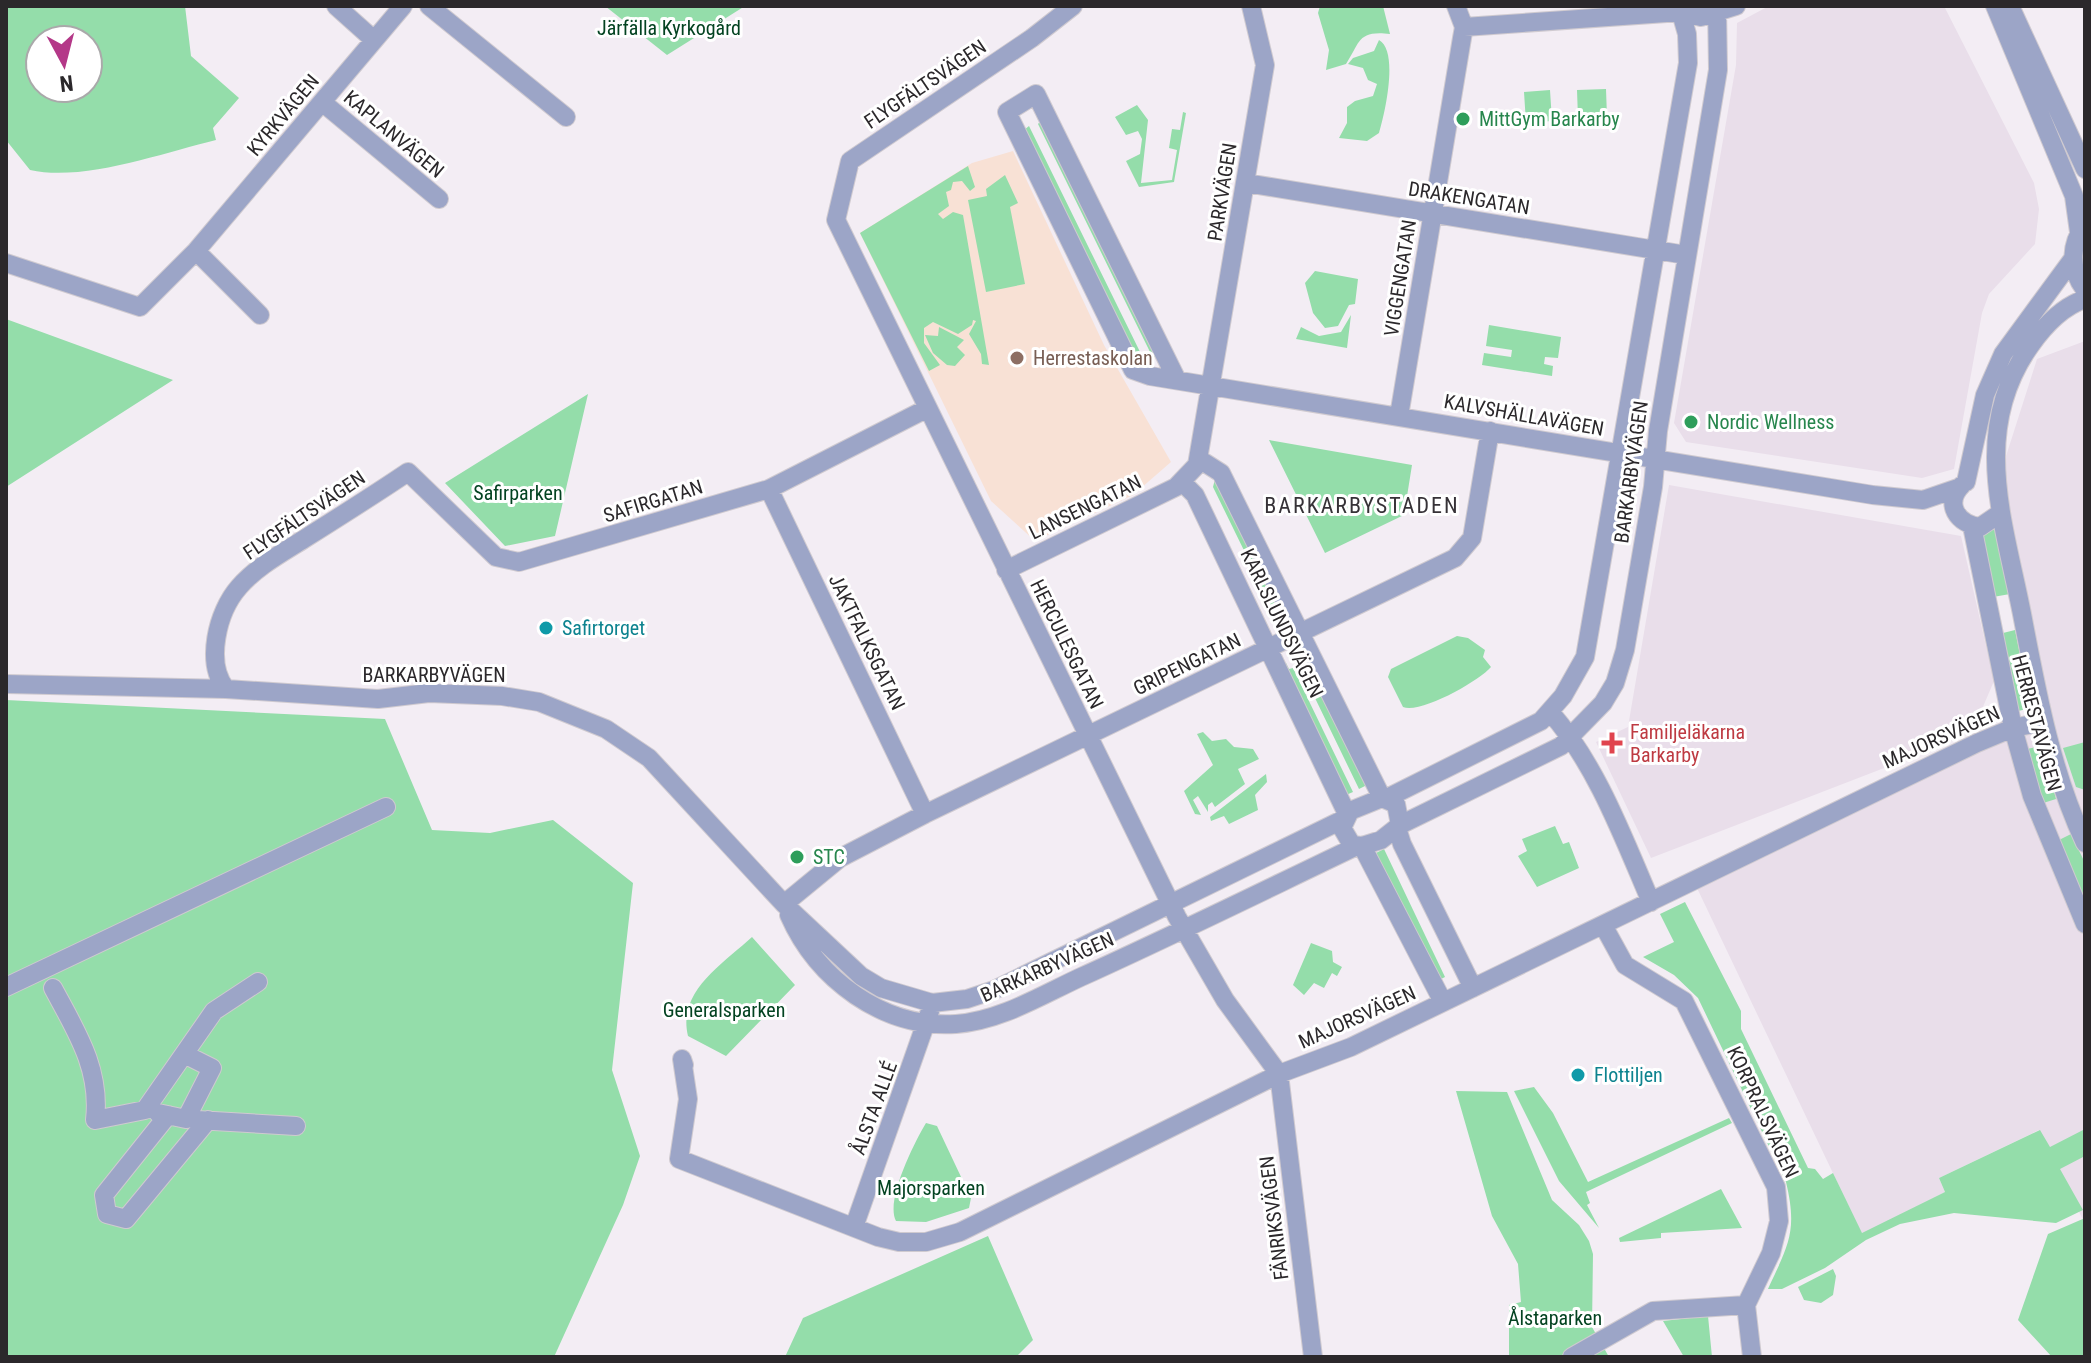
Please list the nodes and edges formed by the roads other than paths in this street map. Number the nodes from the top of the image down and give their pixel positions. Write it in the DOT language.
graph roads {
  1 [pos="336,6"];
  2 [pos="403,6"];
  3 [pos="429,6"];
  4 [pos="1073,6"];
  5 [pos="1251,6"];
  6 [pos="1456,6"];
  7 [pos="1736,6"];
  8 [pos="1995,6"];
  9 [pos="2010,6"];
  10 [pos="1684,8"];
  11 [pos="1717,10"];
  12 [pos="1464,27"];
  13 [pos="374,40"];
  14 [pos="322,102"];
  15 [pos="566,117"];
  16 [pos="2083,164"];
  17 [pos="1246,183"];
  18 [pos="439,199"];
  19 [pos="1433,214"];
  20 [pos="836,220"];
  21 [pos="2082,228"];
  22 [pos="196,251"];
  23 [pos="1657,251"];
  24 [pos="1686,255"];
  25 [pos="2072,260"];
  26 [pos="6,263"];
  27 [pos="2085,290"];
  28 [pos="2085,299"];
  29 [pos="260,315"];
  30 [pos="1177,380"];
  31 [pos="1212,385"];
  32 [pos="928,408"];
  33 [pos="1399,416"];
  34 [pos="1490,431"];
  35 [pos="1620,455"];
  36 [pos="1199,459"];
  37 [pos="1656,461"];
  38 [pos="408,472"];
  39 [pos="1182,482"];
  40 [pos="1962,485"];
  41 [pos="1996,488"];
  42 [pos="769,489"];
  43 [pos="1923,500"];
  44 [pos="1955,513"];
  45 [pos="1999,514"];
  46 [pos="1972,526"];
  47 [pos="1006,570"];
  48 [pos="1299,635"];
  49 [pos="1269,649"];
  50 [pos="6,684"];
  51 [pos="226,689"];
  52 [pos="1551,713"];
  53 [pos="2043,722"];
  54 [pos="2013,728"];
  55 [pos="1087,737"];
  56 [pos="1572,737"];
  57 [pos="1384,798"];
  58 [pos="386,807"];
  59 [pos="925,814"];
  60 [pos="1345,816"];
  61 [pos="1399,826"];
  62 [pos="2085,843"];
  63 [pos="1360,846"];
  64 [pos="1651,902"];
  65 [pos="784,904"];
  66 [pos="1170,904"];
  67 [pos="2085,924"];
  68 [pos="1603,925"];
  69 [pos="1184,930"];
  70 [pos="258,982"];
  71 [pos="6,987"];
  72 [pos="53,988"];
  73 [pos="1473,988"];
  74 [pos="1443,1002"];
  75 [pos="932,1003"];
  76 [pos="928,1023"];
  77 [pos="184,1054"];
  78 [pos="684,1065"];
  79 [pos="1279,1074"];
  80 [pos="145,1110"];
  81 [pos="177,1117"];
  82 [pos="208,1120"];
  83 [pos="296,1126"];
  84 [pos="135,1156"];
  85 [pos="162,1177"];
  86 [pos="854,1227"];
  87 [pos="1746,1305"];
  88 [pos="1313,1357"];
  89 [pos="1572,1357"];
  90 [pos="1752,1357"];
  1 -- 13 [label="street"];
  2 -- 13 [label="street, KYRKVÄGEN"];
  3 -- 15 [label="street"];
  4 -- 20 [label="street, FLYGFÄLTSVÄGEN"];
  5 -- 17 [label="street, PARKVÄGEN"];
  6 -- 12 [label="street"];
  7 -- 11 [label="street"];
  8 -- 21 [label="street"];
  9 -- 16 [label="street"];
  10 -- 11 [label="street"];
  10 -- 12 [label="street"];
  10 -- 23 [label="street, BARKARBYVÄGEN"];
  11 -- 24 [label="street, BARKARBYVÄGEN"];
  12 -- 19 [label="street, VIGGENGATAN"];
  13 -- 14 [label="street, KYRKVÄGEN"];
  14 -- 18 [label="street, KAPLANVÄGEN"];
  14 -- 22 [label="street, KYRKVÄGEN"];
  17 -- 19 [label="street, DRAKENGATAN"];
  17 -- 31 [label="street, PARKVÄGEN"];
  19 -- 23 [label="street, DRAKENGATAN"];
  19 -- 33 [label="street, VIGGENGATAN"];
  20 -- 32 [label="street, HERCULESGATAN"];
  21 -- 25 [label="street"];
  22 -- 26 [label="street, KYRKVÄGEN"];
  22 -- 29 [label="street"];
  23 -- 24 [label="street, DRAKENGATAN"];
  23 -- 35 [label="street, BARKARBYVÄGEN"];
  24 -- 37 [label="street, BARKARBYVÄGEN"];
  25 -- 27 [label="street"];
  25 -- 40 [label="street"];
  28 -- 41 [label="street, HERRESTAVÄGEN"];
  30 -- 30 [label="street"];
  30 -- 31 [label="street"];
  31 -- 33 [label="street, KALVSHÄLLAVÄGEN"];
  31 -- 36 [label="street"];
  32 -- 42 [label="street, SAFIRGATAN"];
  32 -- 47 [label="street, HERCULESGATAN"];
  33 -- 34 [label="street, KALVSHÄLLAVÄGEN"];
  34 -- 35 [label="street, KALVSHÄLLAVÄGEN"];
  34 -- 48 [label="street, GRIPENGATAN"];
  35 -- 37 [label="street, KALVSHÄLLAVÄGEN"];
  35 -- 52 [label="street, BARKARBYVÄGEN"];
  36 -- 39 [label="street"];
  36 -- 48 [label="street, KARLSLUNDSVÄGEN"];
  37 -- 43 [label="street, KALVSHÄLLAVÄGEN"];
  37 -- 56 [label="street, BARKARBYVÄGEN"];
  38 -- 42 [label="street, SAFIRGATAN"];
  38 -- 51 [label="street, FLYGFÄLTSVÄGEN"];
  39 -- 47 [label="street, LANSENGATAN"];
  39 -- 49 [label="street, KARLSLUNDSVÄGEN"];
  40 -- 41 [label="street"];
  40 -- 43 [label="street, KALVSHÄLLAVÄGEN"];
  40 -- 44 [label="street"];
  41 -- 45 [label="street, HERRESTAVÄGEN"];
  42 -- 59 [label="street, JAKTFALKSGATAN"];
  43 -- 44 [label="street, KALVSHÄLLAVÄGEN"];
  44 -- 46 [label="street"];
  45 -- 46 [label="street"];
  45 -- 53 [label="street, HERRESTAVÄGEN"];
  46 -- 54 [label="street, HERRESTAVÄGEN"];
  47 -- 55 [label="street, HERCULESGATAN"];
  48 -- 49 [label="street, GRIPENGATAN"];
  48 -- 57 [label="street, KARLSLUNDSVÄGEN"];
  49 -- 55 [label="street, GRIPENGATAN"];
  49 -- 60 [label="street, KARLSLUNDSVÄGEN"];
  50 -- 51 [label="street, BARKARBYVÄGEN"];
  51 -- 65 [label="street, BARKARBYVÄGEN"];
  52 -- 56 [label="street"];
  52 -- 57 [label="street, BARKARBYVÄGEN"];
  53 -- 54 [label="street, MAJORSVÄGEN"];
  53 -- 62 [label="street, HERRESTAVÄGEN"];
  54 -- 64 [label="street, MAJORSVÄGEN"];
  54 -- 67 [label="street, HERRESTAVÄGEN"];
  55 -- 59 [label="street, GRIPENGATAN"];
  55 -- 66 [label="street, HERCULESGATAN"];
  56 -- 61 [label="street, BARKARBYVÄGEN"];
  56 -- 64 [label="street"];
  57 -- 60 [label="street, BARKARBYVÄGEN"];
  57 -- 61 [label="street"];
  58 -- 71 [label="street"];
  59 -- 65 [label="street, GRIPENGATAN"];
  60 -- 63 [label="street"];
  60 -- 66 [label="street, BARKARBYVÄGEN"];
  61 -- 63 [label="street, BARKARBYVÄGEN"];
  61 -- 73 [label="street"];
  63 -- 69 [label="street, BARKARBYVÄGEN"];
  63 -- 74 [label="street"];
  64 -- 68 [label="street, MAJORSVÄGEN"];
  65 -- 75 [label="street, BARKARBYVÄGEN"];
  65 -- 76 [label="street, BARKARBYVÄGEN"];
  66 -- 69 [label="street, HERCULESGATAN"];
  66 -- 75 [label="street, BARKARBYVÄGEN"];
  68 -- 73 [label="street, MAJORSVÄGEN"];
  68 -- 87 [label="street, KORPRALSVÄGEN"];
  69 -- 76 [label="street, BARKARBYVÄGEN"];
  69 -- 79 [label="street, HERCULESGATAN"];
  70 -- 77 [label="street"];
  72 -- 80 [label="street"];
  73 -- 74 [label="street, MAJORSVÄGEN"];
  74 -- 79 [label="street, MAJORSVÄGEN"];
  75 -- 76 [label="street, ÅLSTA ALLÉ"];
  76 -- 86 [label="street, ÅLSTA ALLÉ"];
  77 -- 80 [label="street"];
  77 -- 81 [label="street"];
  78 -- 86 [label="street, MAJORSVÄGEN"];
  79 -- 86 [label="street, MAJORSVÄGEN"];
  79 -- 88 [label="street, FÄNRIKSVÄGEN"];
  80 -- 81 [label="street"];
  81 -- 82 [label="street"];
  81 -- 84 [label="street"];
  82 -- 83 [label="street"];
  82 -- 85 [label="street"];
  84 -- 85 [label="street"];
  84 -- 85 [label="street"];
  87 -- 89 [label="street"];
  87 -- 90 [label="street"];
}
